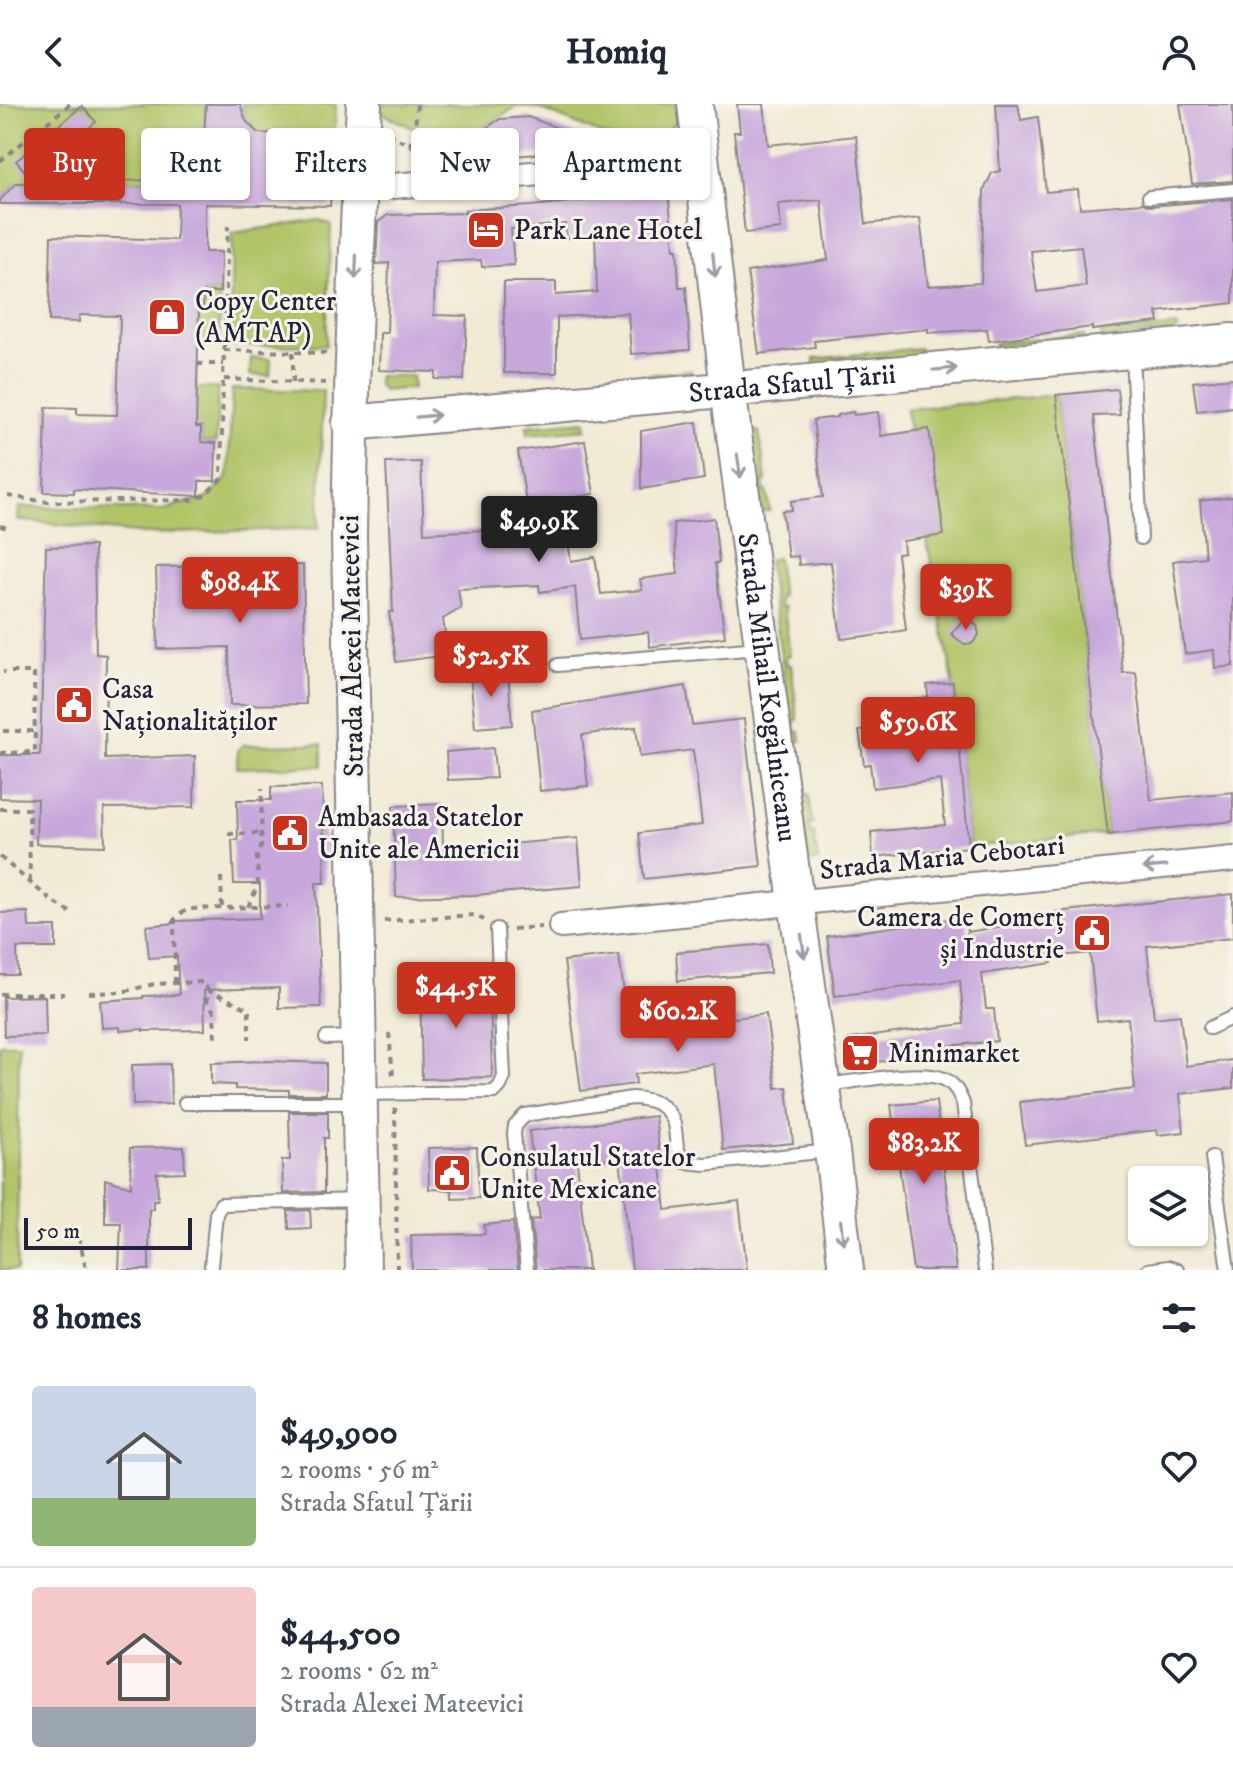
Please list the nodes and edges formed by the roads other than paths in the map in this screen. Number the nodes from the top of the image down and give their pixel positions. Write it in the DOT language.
graph roads {
  1 [pos="695,104"];
  2 [pos="698,128"];
  3 [pos="535,174"];
  4 [pos="395,186"];
  5 [pos="1233,190"];
  6 [pos="1149,197"];
  7 [pos="359,200"];
  8 [pos="707,200"];
  9 [pos="1233,341"];
  10 [pos="1132,351"];
  11 [pos="728,389"];
  12 [pos="350,423"];
  13 [pos="1141,538"];
  14 [pos="763,647"];
  15 [pos="558,665"];
  16 [pos="1233,859"];
  17 [pos="796,902"];
  18 [pos="561,926"];
  19 [pos="497,929"];
  20 [pos="1233,1017"];
  21 [pos="1210,1028"];
  22 [pos="359,1037"];
  23 [pos="326,1038"];
  24 [pos="822,1085"];
  25 [pos="361,1098"];
  26 [pos="185,1103"];
  27 [pos="832,1151"];
  28 [pos="1212,1157"];
  29 [pos="362,1200"];
  30 [pos="211,1266"];
  31 [pos="363,1270"];
  32 [pos="527,1270"];
  33 [pos="846,1270"];
  34 [pos="985,1270"];
  35 [pos="1148,1270"];
  36 [pos="1177,1270"];
  37 [pos="1228,1270"];
  1 -- 2 [label="main road, Strada Mihail Kogălniceanu"];
  3 -- 4 [label="street"];
  5 -- 6 [label="lane"];
  7 -- 12 [label="main road, Strada Alexei Mateevici, one-way"];
  8 -- 11 [label="main road, Strada Mihail Kogălniceanu, one-way"];
  9 -- 10 [label="main road, Strada Sfatul Țării"];
  11 -- 10 [label="main road, Strada Sfatul Țării, one-way"];
  10 -- 13 [label="lane"];
  12 -- 11 [label="main road, Strada Sfatul Țării, one-way"];
  11 -- 14 [label="main road, Strada Mihail Kogălniceanu, one-way"];
  12 -- 22 [label="main road, Strada Alexei Mateevici"];
  14 -- 15 [label="lane"];
  14 -- 17 [label="main road, Strada Mihail Kogălniceanu"];
  16 -- 17 [label="street, Strada Maria Cebotari, one-way"];
  17 -- 18 [label="street, Strada Maria Cebotari"];
  17 -- 24 [label="main road, Strada Mihail Kogălniceanu, one-way"];
  19 -- 25 [label="lane"];
  20 -- 21 [label="lane"];
  22 -- 23 [label="lane"];
  22 -- 25 [label="main road, Strada Alexei Mateevici"];
  24 -- 27 [label="main road, Strada Mihail Kogălniceanu"];
  24 -- 34 [label="lane"];
  25 -- 26 [label="lane"];
  25 -- 29 [label="main road, Strada Alexei Mateevici"];
  27 -- 32 [label="lane"];
  27 -- 33 [label="main road, Strada Mihail Kogălniceanu, one-way"];
  28 -- 37 [label="lane"];
  29 -- 30 [label="lane"];
  29 -- 31 [label="main road, Strada Alexei Mateevici"];
  35 -- 36 [label="lane"];
}
